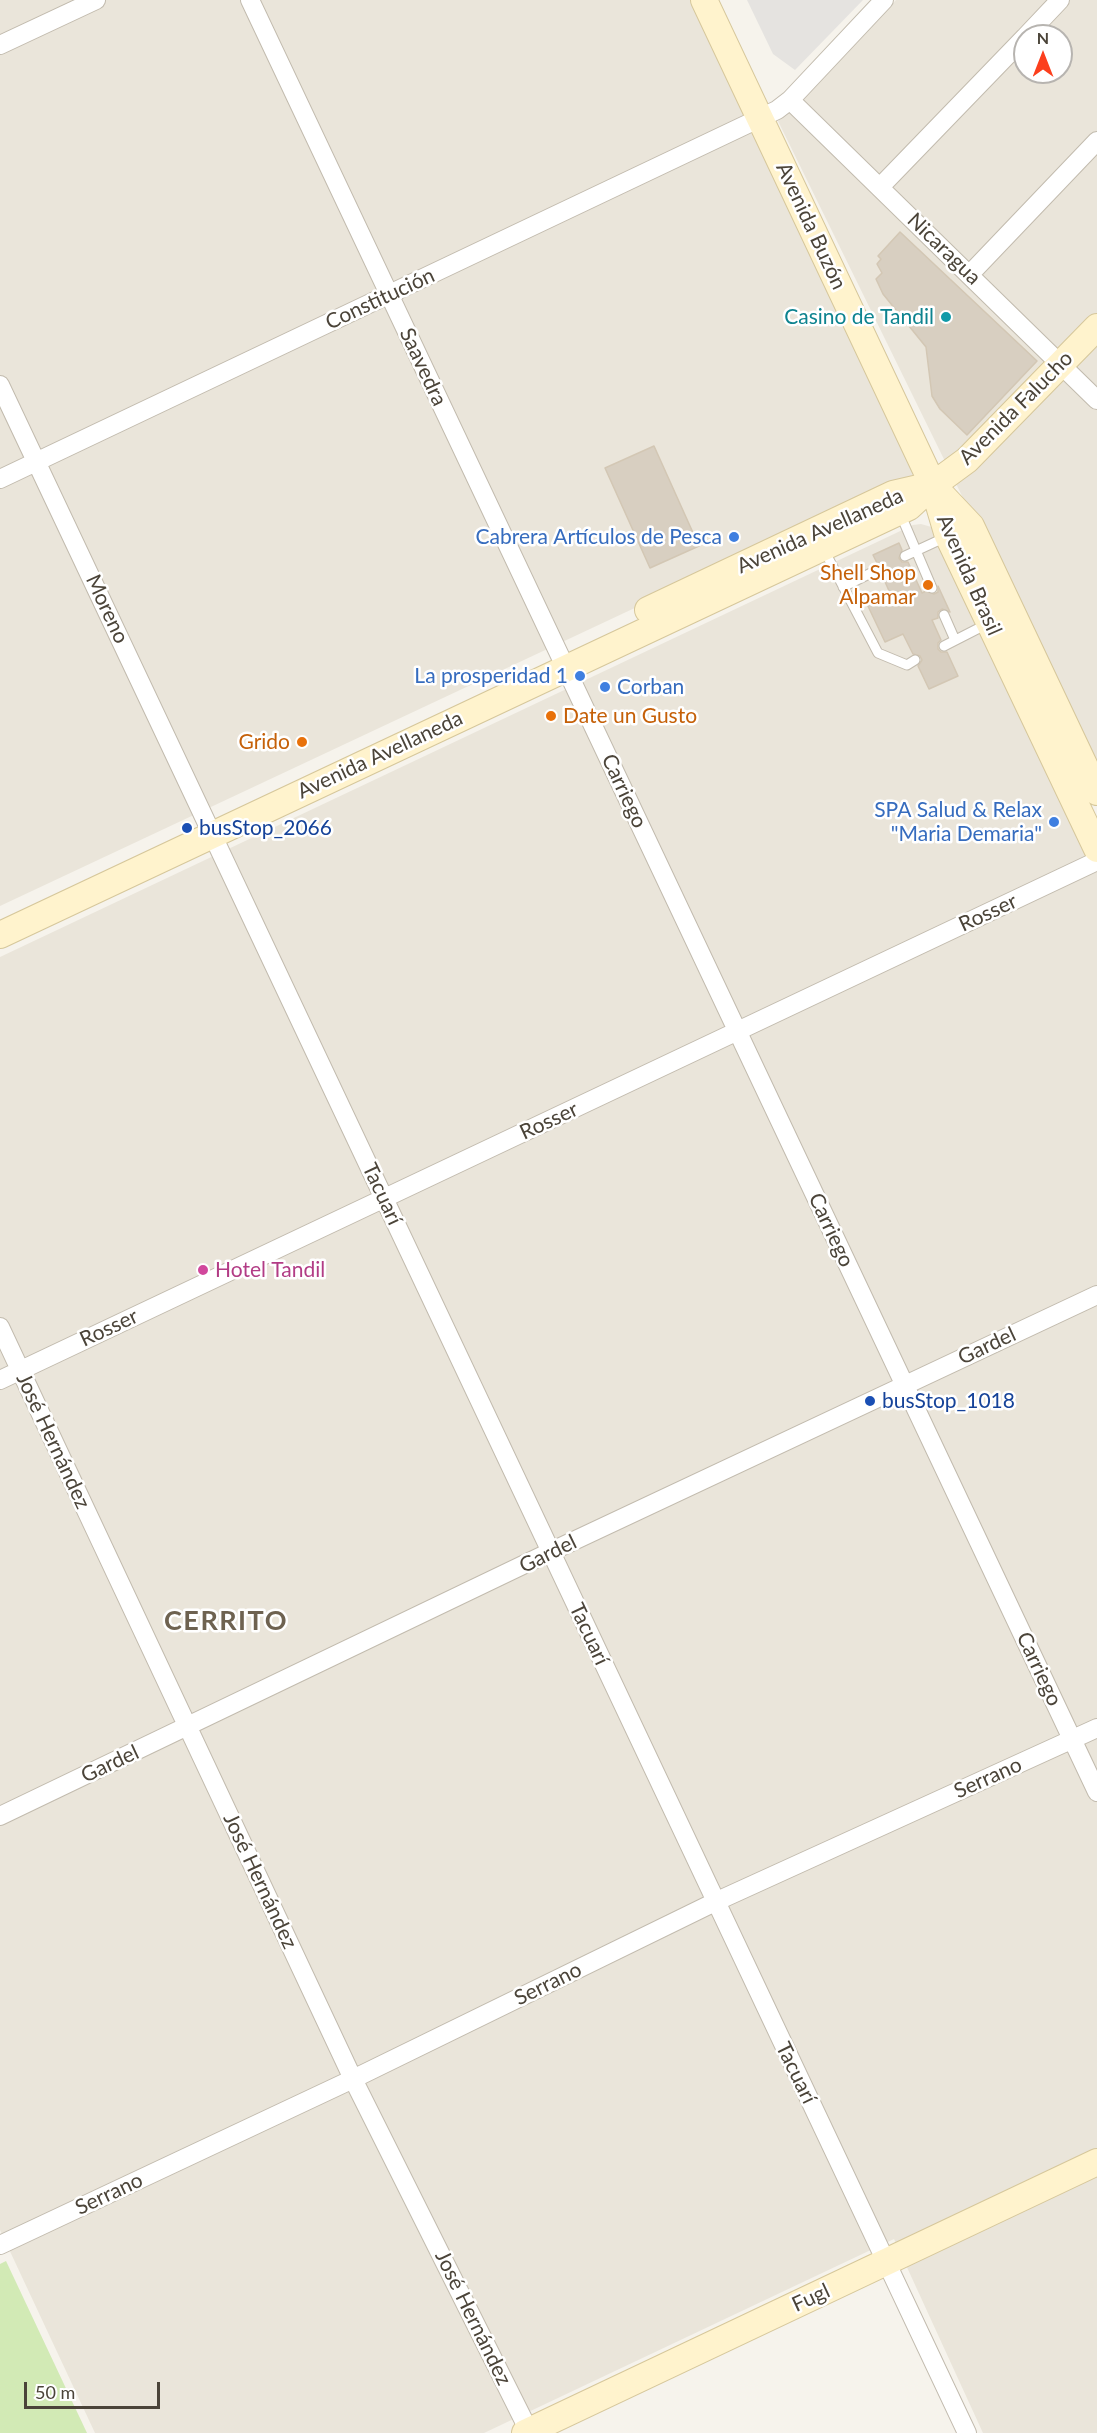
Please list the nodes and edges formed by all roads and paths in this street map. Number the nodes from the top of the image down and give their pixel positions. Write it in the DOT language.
graph roads {
  1 [pos="250,0"];
  2 [pos="704,0"];
  3 [pos="884,0"];
  4 [pos="1060,0"];
  5 [pos="87,2"];
  6 [pos="1037,24"];
  7 [pos="0,45"];
  8 [pos="1013,48"];
  9 [pos="790,100"];
  10 [pos="761,118"];
  11 [pos="1097,141"];
  12 [pos="880,187"];
  13 [pos="970,274"];
  14 [pos="389,295"];
  15 [pos="1097,327"];
  16 [pos="1060,364"];
  17 [pos="0,385"];
  18 [pos="1097,400"];
  19 [pos="37,462"];
  20 [pos="0,479"];
  21 [pos="933,485"];
  22 [pos="899,512"];
  23 [pos="948,536"];
  24 [pos="823,548"];
  25 [pos="915,551"];
  26 [pos="905,556"];
  27 [pos="879,568"];
  28 [pos="843,587"];
  29 [pos="932,588"];
  30 [pos="944,615"];
  31 [pos="990,623"];
  32 [pos="955,640"];
  33 [pos="944,646"];
  34 [pos="915,660"];
  35 [pos="562,661"];
  36 [pos="1097,792"];
  37 [pos="210,826"];
  38 [pos="1097,849"];
  39 [pos="1097,861"];
  40 [pos="0,916"];
  41 [pos="0,935"];
  42 [pos="738,1032"];
  43 [pos="385,1199"];
  44 [pos="1097,1295"];
  45 [pos="0,1327"];
  46 [pos="20,1370"];
  47 [pos="0,1380"];
  48 [pos="905,1385"];
  49 [pos="550,1552"];
  50 [pos="188,1727"];
  51 [pos="1097,1728"];
  52 [pos="1072,1739"];
  53 [pos="1097,1792"];
  54 [pos="0,1816"];
  55 [pos="715,1902"];
  56 [pos="353,2079"];
  57 [pos="1097,2162"];
  58 [pos="0,2245"];
  59 [pos="886,2262"];
  60 [pos="527,2432"];
  61 [pos="967,2433"];
  1 -- 14 [label="street, Saavedra"];
  2 -- 10 [label="main road, Avenida Buzón"];
  3 -- 9 [label="street, Constitución"];
  4 -- 6 [label="street"];
  5 -- 7 [label="street"];
  8 -- 12 [label="street"];
  9 -- 10 [label="street, Constitución"];
  9 -- 12 [label="street, Nicaragua"];
  10 -- 14 [label="street, Constitución"];
  10 -- 21 [label="main road, Avenida Buzón"];
  11 -- 13 [label="street"];
  12 -- 13 [label="street, Nicaragua"];
  13 -- 16 [label="street, Nicaragua"];
  14 -- 19 [label="street, Constitución"];
  14 -- 35 [label="street, Saavedra"];
  15 -- 16 [label="main road, Avenida Falucho"];
  16 -- 18 [label="street, Nicaragua"];
  16 -- 21 [label="main road, Avenida Falucho"];
  17 -- 19 [label="street, Moreno"];
  19 -- 20 [label="street, Constitución"];
  19 -- 37 [label="street, Moreno"];
  21 -- 22 [label="main road, Avenida Avellaneda"];
  21 -- 23 [label="main road, Avenida Brasil"];
  21 -- 35 [label="main road, Avenida Avellaneda"];
  21 -- 36 [label="main road, Avenida Brasil"];
  22 -- 24 [label="main road, Avenida Avellaneda"];
  22 -- 25 [label="lane"];
  23 -- 25 [label="lane"];
  23 -- 31 [label="main road, Avenida Brasil"];
  24 -- 28 [label="lane"];
  24 -- 35 [label="main road, Avenida Avellaneda"];
  25 -- 26 [label="lane"];
  25 -- 29 [label="lane"];
  27 -- 28 [label="lane"];
  28 -- 34 [label="lane"];
  30 -- 32 [label="lane"];
  31 -- 32 [label="lane"];
  31 -- 38 [label="main road, Avenida Brasil"];
  32 -- 33 [label="lane"];
  35 -- 37 [label="main road, Avenida Avellaneda"];
  35 -- 42 [label="street, Carriego"];
  37 -- 40 [label="main road, Avenida Avellaneda"];
  37 -- 41 [label="main road, Avenida Avellaneda"];
  37 -- 43 [label="street, Tacuarí"];
  39 -- 42 [label="street, Rosser"];
  42 -- 43 [label="street, Rosser"];
  42 -- 48 [label="street, Carriego"];
  43 -- 46 [label="street, Rosser"];
  43 -- 49 [label="street, Tacuarí"];
  44 -- 48 [label="street, Gardel"];
  45 -- 46 [label="street, José Hernández"];
  46 -- 47 [label="street, Rosser"];
  46 -- 50 [label="street, José Hernández"];
  48 -- 49 [label="street, Gardel"];
  48 -- 52 [label="street, Carriego"];
  49 -- 50 [label="street, Gardel"];
  49 -- 55 [label="street, Tacuarí"];
  50 -- 54 [label="street, Gardel"];
  50 -- 56 [label="street, José Hernández"];
  51 -- 52 [label="street, Serrano"];
  52 -- 53 [label="street, Carriego"];
  52 -- 55 [label="street, Serrano"];
  55 -- 56 [label="street, Serrano"];
  55 -- 59 [label="street, Tacuarí"];
  56 -- 58 [label="street, Serrano"];
  56 -- 60 [label="street, José Hernández"];
  57 -- 59 [label="main road, Fugl"];
  59 -- 60 [label="main road, Fugl"];
  59 -- 61 [label="street, Tacuarí"];
}
